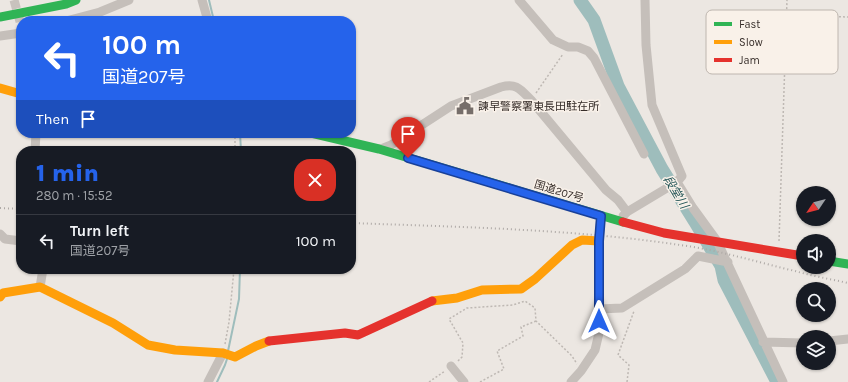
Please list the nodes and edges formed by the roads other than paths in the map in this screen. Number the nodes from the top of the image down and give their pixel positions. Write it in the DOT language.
graph roads {
  1 [pos="76,0"];
  2 [pos="129,0"];
  3 [pos="202,0"];
  4 [pos="519,0"];
  5 [pos="645,0"];
  6 [pos="85,16"];
  7 [pos="207,16"];
  8 [pos="0,17"];
  9 [pos="16,34"];
  10 [pos="0,36"];
  11 [pos="0,88"];
  12 [pos="16,93"];
  13 [pos="333,138"];
  14 [pos="380,149"];
  15 [pos="644,154"];
  16 [pos="677,182"];
  17 [pos="627,212"];
  18 [pos="601,216"];
  19 [pos="618,221"];
  20 [pos="0,234"];
  21 [pos="16,240"];
  22 [pos="599,241"];
  23 [pos="715,241"];
  24 [pos="796,255"];
  25 [pos="727,262"];
  26 [pos="836,262"];
  27 [pos="848,264"];
  28 [pos="42,274"];
  29 [pos="40,287"];
  30 [pos="0,297"];
  31 [pos="599,309"];
  32 [pos="848,339"];
  33 [pos="836,340"];
  34 [pos="763,342"];
  35 [pos="796,343"];
  36 [pos="226,354"];
  37 [pos="451,366"];
  38 [pos="208,382"];
  39 [pos="464,382"];
  40 [pos="571,382"];
  41 [pos="783,382"];
  1 -- 8 [label="main road"];
  2 -- 6 [label="street"];
  3 -- 7 [label="street"];
  4 -- 15 [label="street"];
  5 -- 16 [label="street"];
  9 -- 10 [label="street"];
  11 -- 12 [label="main road"];
  13 -- 14 [label="main road, 国道207号"];
  14 -- 17 [label="street"];
  14 -- 18 [label="main road, 国道207号"];
  16 -- 17 [label="street"];
  16 -- 23 [label="street"];
  17 -- 19 [label="street"];
  18 -- 19 [label="main road, 国道207号"];
  18 -- 22 [label="street"];
  19 -- 23 [label="main road, 国道207号"];
  20 -- 21 [label="street"];
  22 -- 31 [label="street"];
  22 -- 36 [label="main road"];
  23 -- 24 [label="main road, 国道207号"];
  23 -- 25 [label="street"];
  25 -- 31 [label="street"];
  25 -- 34 [label="street"];
  26 -- 27 [label="main road"];
  28 -- 29 [label="street"];
  29 -- 30 [label="main road"];
  29 -- 36 [label="main road"];
  31 -- 40 [label="street"];
  32 -- 33 [label="street"];
  34 -- 35 [label="street"];
  34 -- 41 [label="street"];
  36 -- 38 [label="street"];
  37 -- 39 [label="street"];
}
